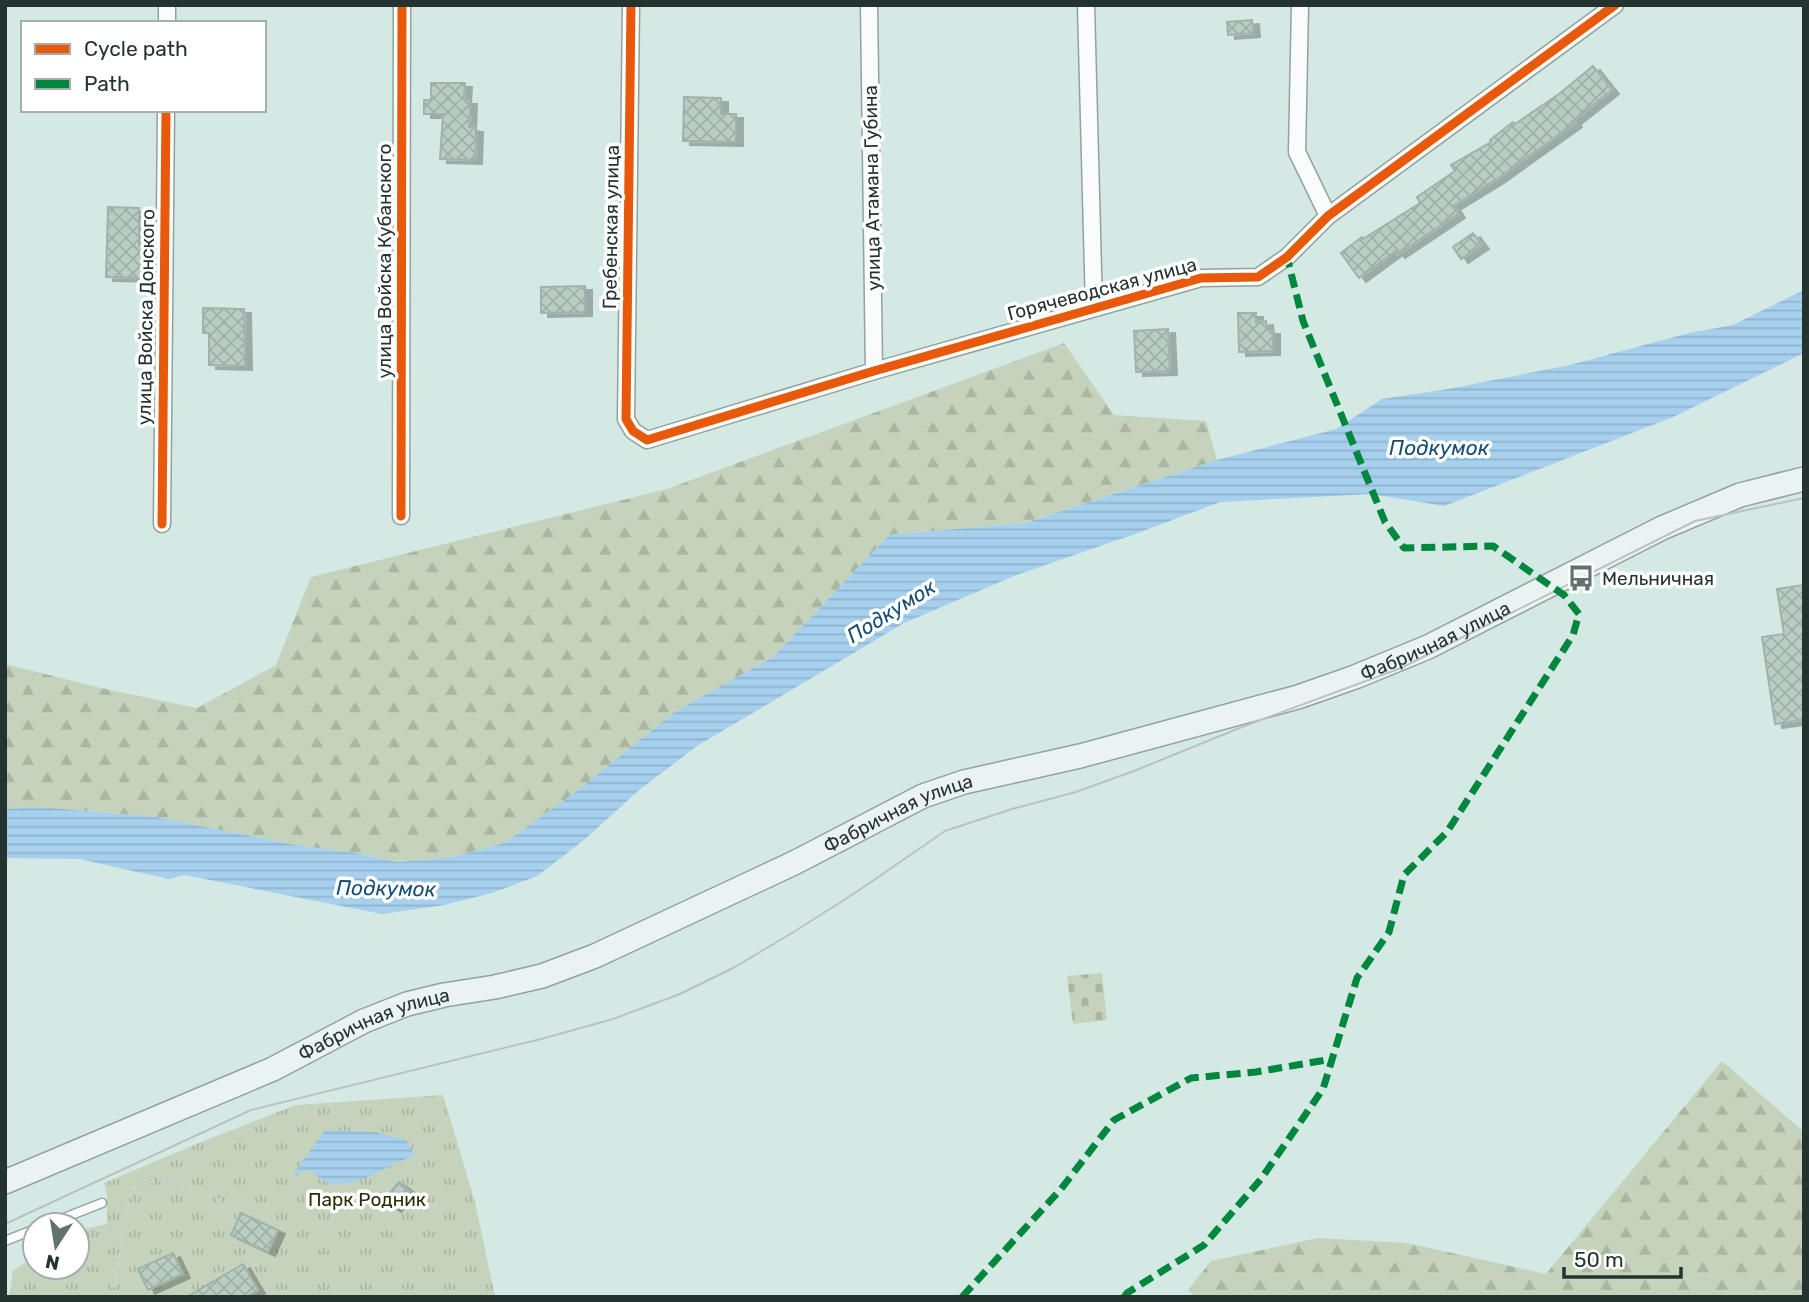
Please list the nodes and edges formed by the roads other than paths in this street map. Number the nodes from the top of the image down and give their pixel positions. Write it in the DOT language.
graph roads {
  1 [pos="402,5"];
  2 [pos="631,5"];
  3 [pos="869,5"];
  4 [pos="1086,5"];
  5 [pos="1300,5"];
  6 [pos="1615,5"];
  7 [pos="166,112"];
  8 [pos="1328,216"];
  9 [pos="1094,308"];
  10 [pos="874,371"];
  11 [pos="647,440"];
  12 [pos="1804,479"];
  13 [pos="401,516"];
  14 [pos="162,524"];
  15 [pos="5,1182"];
  16 [pos="102,1203"];
  17 [pos="82,1211"];
  1 -- 13 [label="street, улица Войска Кубанского"];
  2 -- 11 [label="street, Гребенская улица"];
  3 -- 10 [label="street, улица Атамана Губина"];
  4 -- 9 [label="street"];
  5 -- 8 [label="street"];
  6 -- 8 [label="street, Горячеводская улица"];
  7 -- 14 [label="street, улица Войска Донского"];
  8 -- 9 [label="street, Горячеводская улица"];
  9 -- 10 [label="street, Горячеводская улица"];
  10 -- 11 [label="street, Горячеводская улица"];
  12 -- 15 [label="main road, Фабричная улица"];
  16 -- 17 [label="lane"];
}
